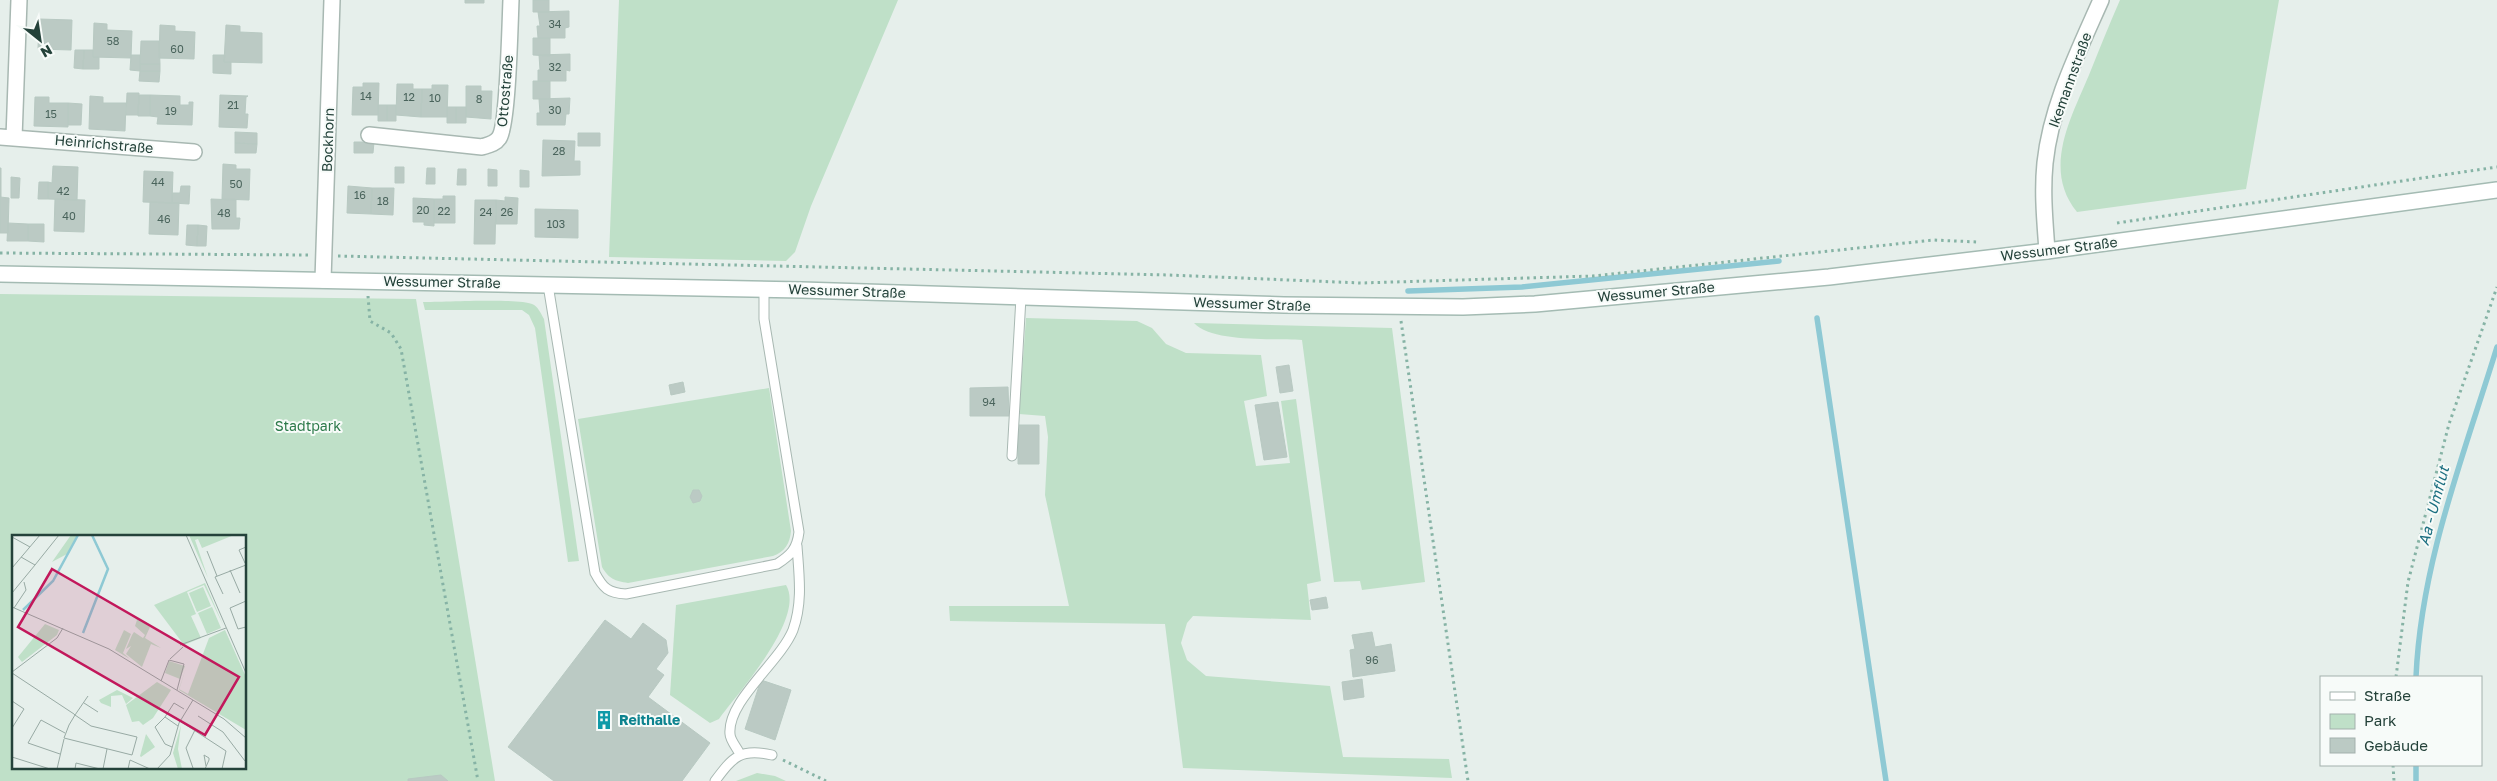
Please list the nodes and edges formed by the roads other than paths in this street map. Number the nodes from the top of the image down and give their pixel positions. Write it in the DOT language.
graph roads {
  1 [pos="19,0"];
  2 [pos="332,0"];
  3 [pos="511,0"];
  4 [pos="2101,0"];
  5 [pos="370,136"];
  6 [pos="7,137"];
  7 [pos="194,152"];
  8 [pos="2497,190"];
  9 [pos="2047,251"];
  10 [pos="0,274"];
  11 [pos="323,280"];
  12 [pos="548,285"];
  13 [pos="764,289"];
  14 [pos="1021,297"];
  15 [pos="1012,456"];
  16 [pos="797,546"];
  17 [pos="740,754"];
  18 [pos="772,755"];
  19 [pos="715,781"];
  1 -- 6 [label="main road, Heinrichstraße"];
  2 -- 11 [label="main road, Bockhorn"];
  3 -- 5 [label="main road, Ottostraße"];
  4 -- 9 [label="main road, Ikemannstraße"];
  6 -- 7 [label="main road, Heinrichstraße"];
  8 -- 9 [label="main road, Wessumer Straße"];
  9 -- 14 [label="main road, Wessumer Straße"];
  10 -- 11 [label="main road, Wessumer Straße"];
  11 -- 12 [label="main road, Wessumer Straße"];
  12 -- 13 [label="main road, Wessumer Straße"];
  12 -- 16 [label="lane"];
  13 -- 14 [label="main road, Wessumer Straße"];
  13 -- 16 [label="lane"];
  14 -- 15 [label="lane"];
  16 -- 17 [label="lane"];
  17 -- 18 [label="lane"];
  17 -- 19 [label="lane"];
}
